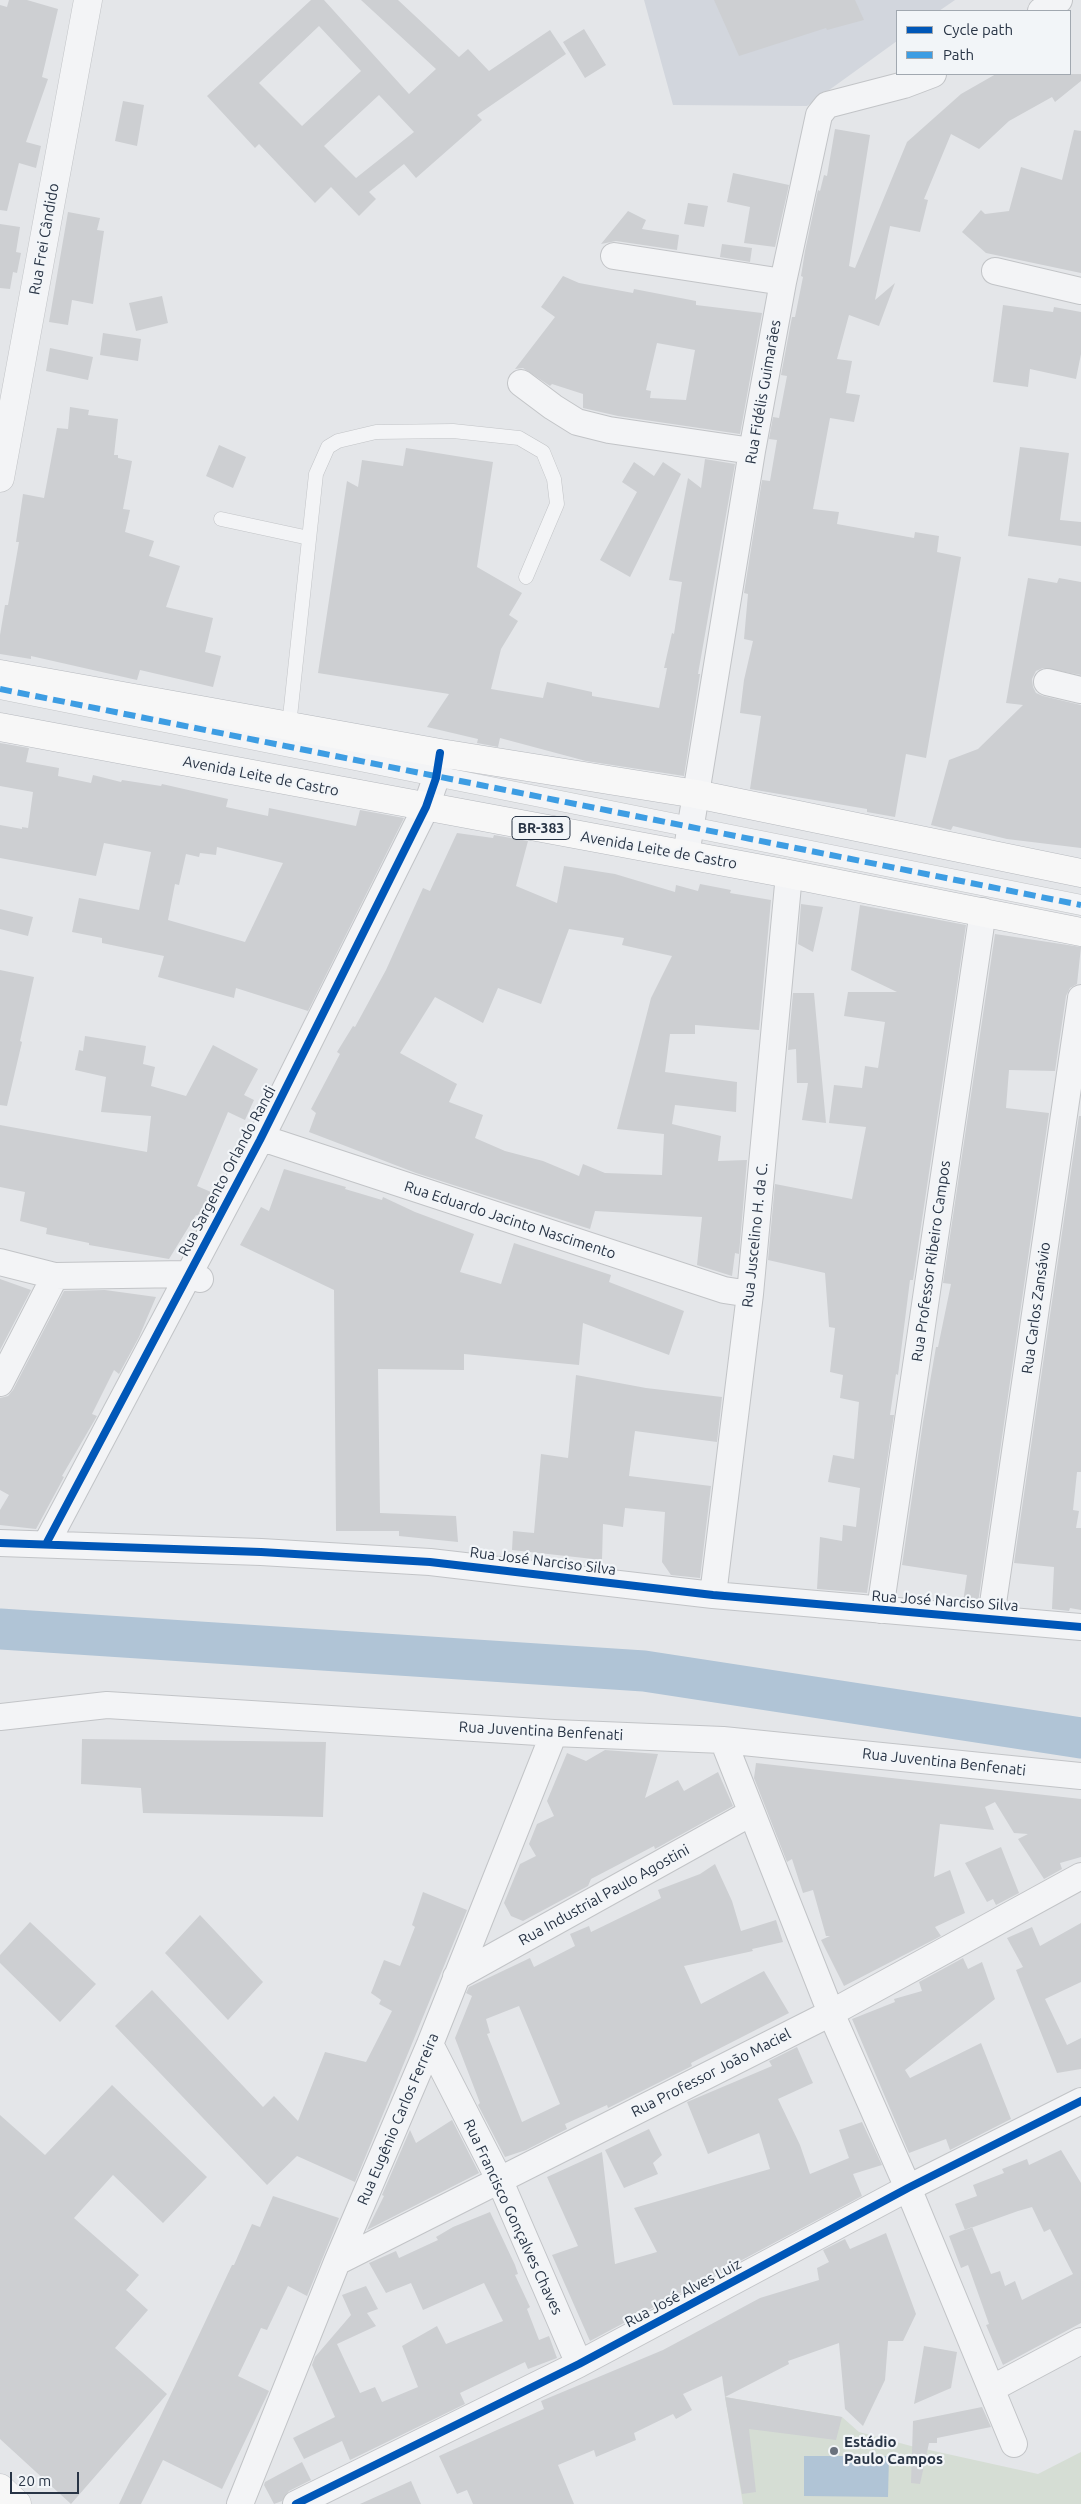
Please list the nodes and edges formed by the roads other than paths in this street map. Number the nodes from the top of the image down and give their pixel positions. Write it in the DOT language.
graph roads {
  1 [pos="88,0"];
  2 [pos="1059,0"];
  3 [pos="1042,10"];
  4 [pos="930,75"];
  5 [pos="614,256"];
  6 [pos="995,271"];
  7 [pos="783,282"];
  8 [pos="1081,291"];
  9 [pos="521,383"];
  10 [pos="752,451"];
  11 [pos="0,478"];
  12 [pos="220,519"];
  13 [pos="309,538"];
  14 [pos="526,577"];
  15 [pos="0,674"];
  16 [pos="1047,682"];
  17 [pos="0,690"];
  18 [pos="1081,690"];
  19 [pos="288,726"];
  20 [pos="0,727"];
  21 [pos="444,766"];
  22 [pos="696,794"];
  23 [pos="433,808"];
  24 [pos="692,826"];
  25 [pos="686,855"];
  26 [pos="1081,873"];
  27 [pos="789,874"];
  28 [pos="1081,905"];
  29 [pos="983,911"];
  30 [pos="1081,932"];
  31 [pos="1081,998"];
  32 [pos="266,1141"];
  33 [pos="0,1262"];
  34 [pos="55,1276"];
  35 [pos="194,1277"];
  36 [pos="750,1294"];
  37 [pos="0,1383"];
  38 [pos="0,1543"];
  39 [pos="54,1544"];
  40 [pos="713,1595"];
  41 [pos="880,1610"];
  42 [pos="991,1618"];
  43 [pos="1081,1627"];
  44 [pos="0,1717"];
  45 [pos="554,1733"];
  46 [pos="723,1740"];
  47 [pos="1081,1776"];
  48 [pos="751,1813"];
  49 [pos="1081,1876"];
  50 [pos="456,1977"];
  51 [pos="831,2012"];
  52 [pos="430,2044"];
  53 [pos="1081,2101"];
  54 [pos="499,2180"];
  55 [pos="908,2188"];
  56 [pos="337,2262"];
  57 [pos="1081,2341"];
  58 [pos="579,2364"];
  59 [pos="991,2389"];
  60 [pos="1014,2444"];
  61 [pos="0,2488"];
  62 [pos="17,2504"];
  63 [pos="240,2504"];
  64 [pos="296,2504"];
  1 -- 11 [label="street, Rua Frei Cândido"];
  2 -- 3 [label="street"];
  4 -- 7 [label="street, Rua Fidélis Guimarães"];
  5 -- 7 [label="street"];
  6 -- 8 [label="street"];
  7 -- 10 [label="street, Rua Fidélis Guimarães"];
  9 -- 10 [label="street"];
  10 -- 22 [label="street, Rua Fidélis Guimarães"];
  12 -- 13 [label="lane"];
  13 -- 14 [label="lane"];
  13 -- 19 [label="lane"];
  15 -- 19 [label="main road"];
  16 -- 18 [label="street"];
  17 -- 21 [label="street"];
  19 -- 21 [label="main road"];
  20 -- 23 [label="main road, Avenida Leite de Castro / BR-383"];
  21 -- 22 [label="main road"];
  21 -- 23 [label="street, Rua Sargento Orlando Randi"];
  21 -- 24 [label="street"];
  22 -- 24 [label="street, Rua Fidélis Guimarães"];
  22 -- 26 [label="main road"];
  23 -- 25 [label="main road, Avenida Leite de Castro / BR-383"];
  23 -- 32 [label="street, Rua Sargento Orlando Randi"];
  24 -- 25 [label="street, Rua Fidélis Guimarães"];
  24 -- 28 [label="street"];
  25 -- 27 [label="main road, Avenida Leite de Castro / BR-383"];
  27 -- 29 [label="main road, Avenida Leite de Castro / BR-383"];
  27 -- 36 [label="street, Rua Juscelino H. da C."];
  29 -- 30 [label="main road, Avenida Leite de Castro / BR-383"];
  29 -- 41 [label="street, Rua Professor Ribeiro Campos"];
  31 -- 42 [label="street, Rua Carlos Zansávio"];
  32 -- 35 [label="street, Rua Sargento Orlando Randi"];
  32 -- 36 [label="street, Rua Eduardo Jacinto Nascimento"];
  33 -- 34 [label="street"];
  34 -- 35 [label="street"];
  34 -- 37 [label="street"];
  35 -- 39 [label="street, Rua Sargento Orlando Randi"];
  36 -- 40 [label="street, Rua Juscelino H. da C."];
  38 -- 39 [label="street, Rua José Narciso Silva"];
  39 -- 40 [label="street, Rua José Narciso Silva"];
  40 -- 41 [label="street, Rua José Narciso Silva"];
  41 -- 42 [label="street, Rua José Narciso Silva"];
  42 -- 43 [label="street, Rua José Narciso Silva"];
  44 -- 45 [label="street, Rua Juventina Benfenati"];
  45 -- 46 [label="street, Rua Juventina Benfenati"];
  45 -- 50 [label="street, Rua Eugênio Carlos Ferreira"];
  46 -- 47 [label="street, Rua Juventina Benfenati"];
  46 -- 48 [label="street"];
  48 -- 50 [label="street, Rua Industrial Paulo Agostini"];
  48 -- 51 [label="street"];
  49 -- 51 [label="street, Rua Professor João Maciel"];
  50 -- 52 [label="street, Rua Eugênio Carlos Ferreira"];
  51 -- 54 [label="street, Rua Professor João Maciel"];
  51 -- 55 [label="street"];
  52 -- 54 [label="street, Rua Francisco Gonçalves Chaves"];
  52 -- 56 [label="street, Rua Eugênio Carlos Ferreira"];
  53 -- 55 [label="street, Rua José Alves Luiz"];
  54 -- 56 [label="street, Rua Professor João Maciel"];
  54 -- 58 [label="street, Rua Francisco Gonçalves Chaves"];
  55 -- 58 [label="street, Rua José Alves Luiz"];
  55 -- 59 [label="street"];
  56 -- 63 [label="street, Rua Eugênio Carlos Ferreira"];
  57 -- 59 [label="street"];
  58 -- 64 [label="street, Rua José Alves Luiz"];
  59 -- 60 [label="street"];
  61 -- 62 [label="main road"];
}
